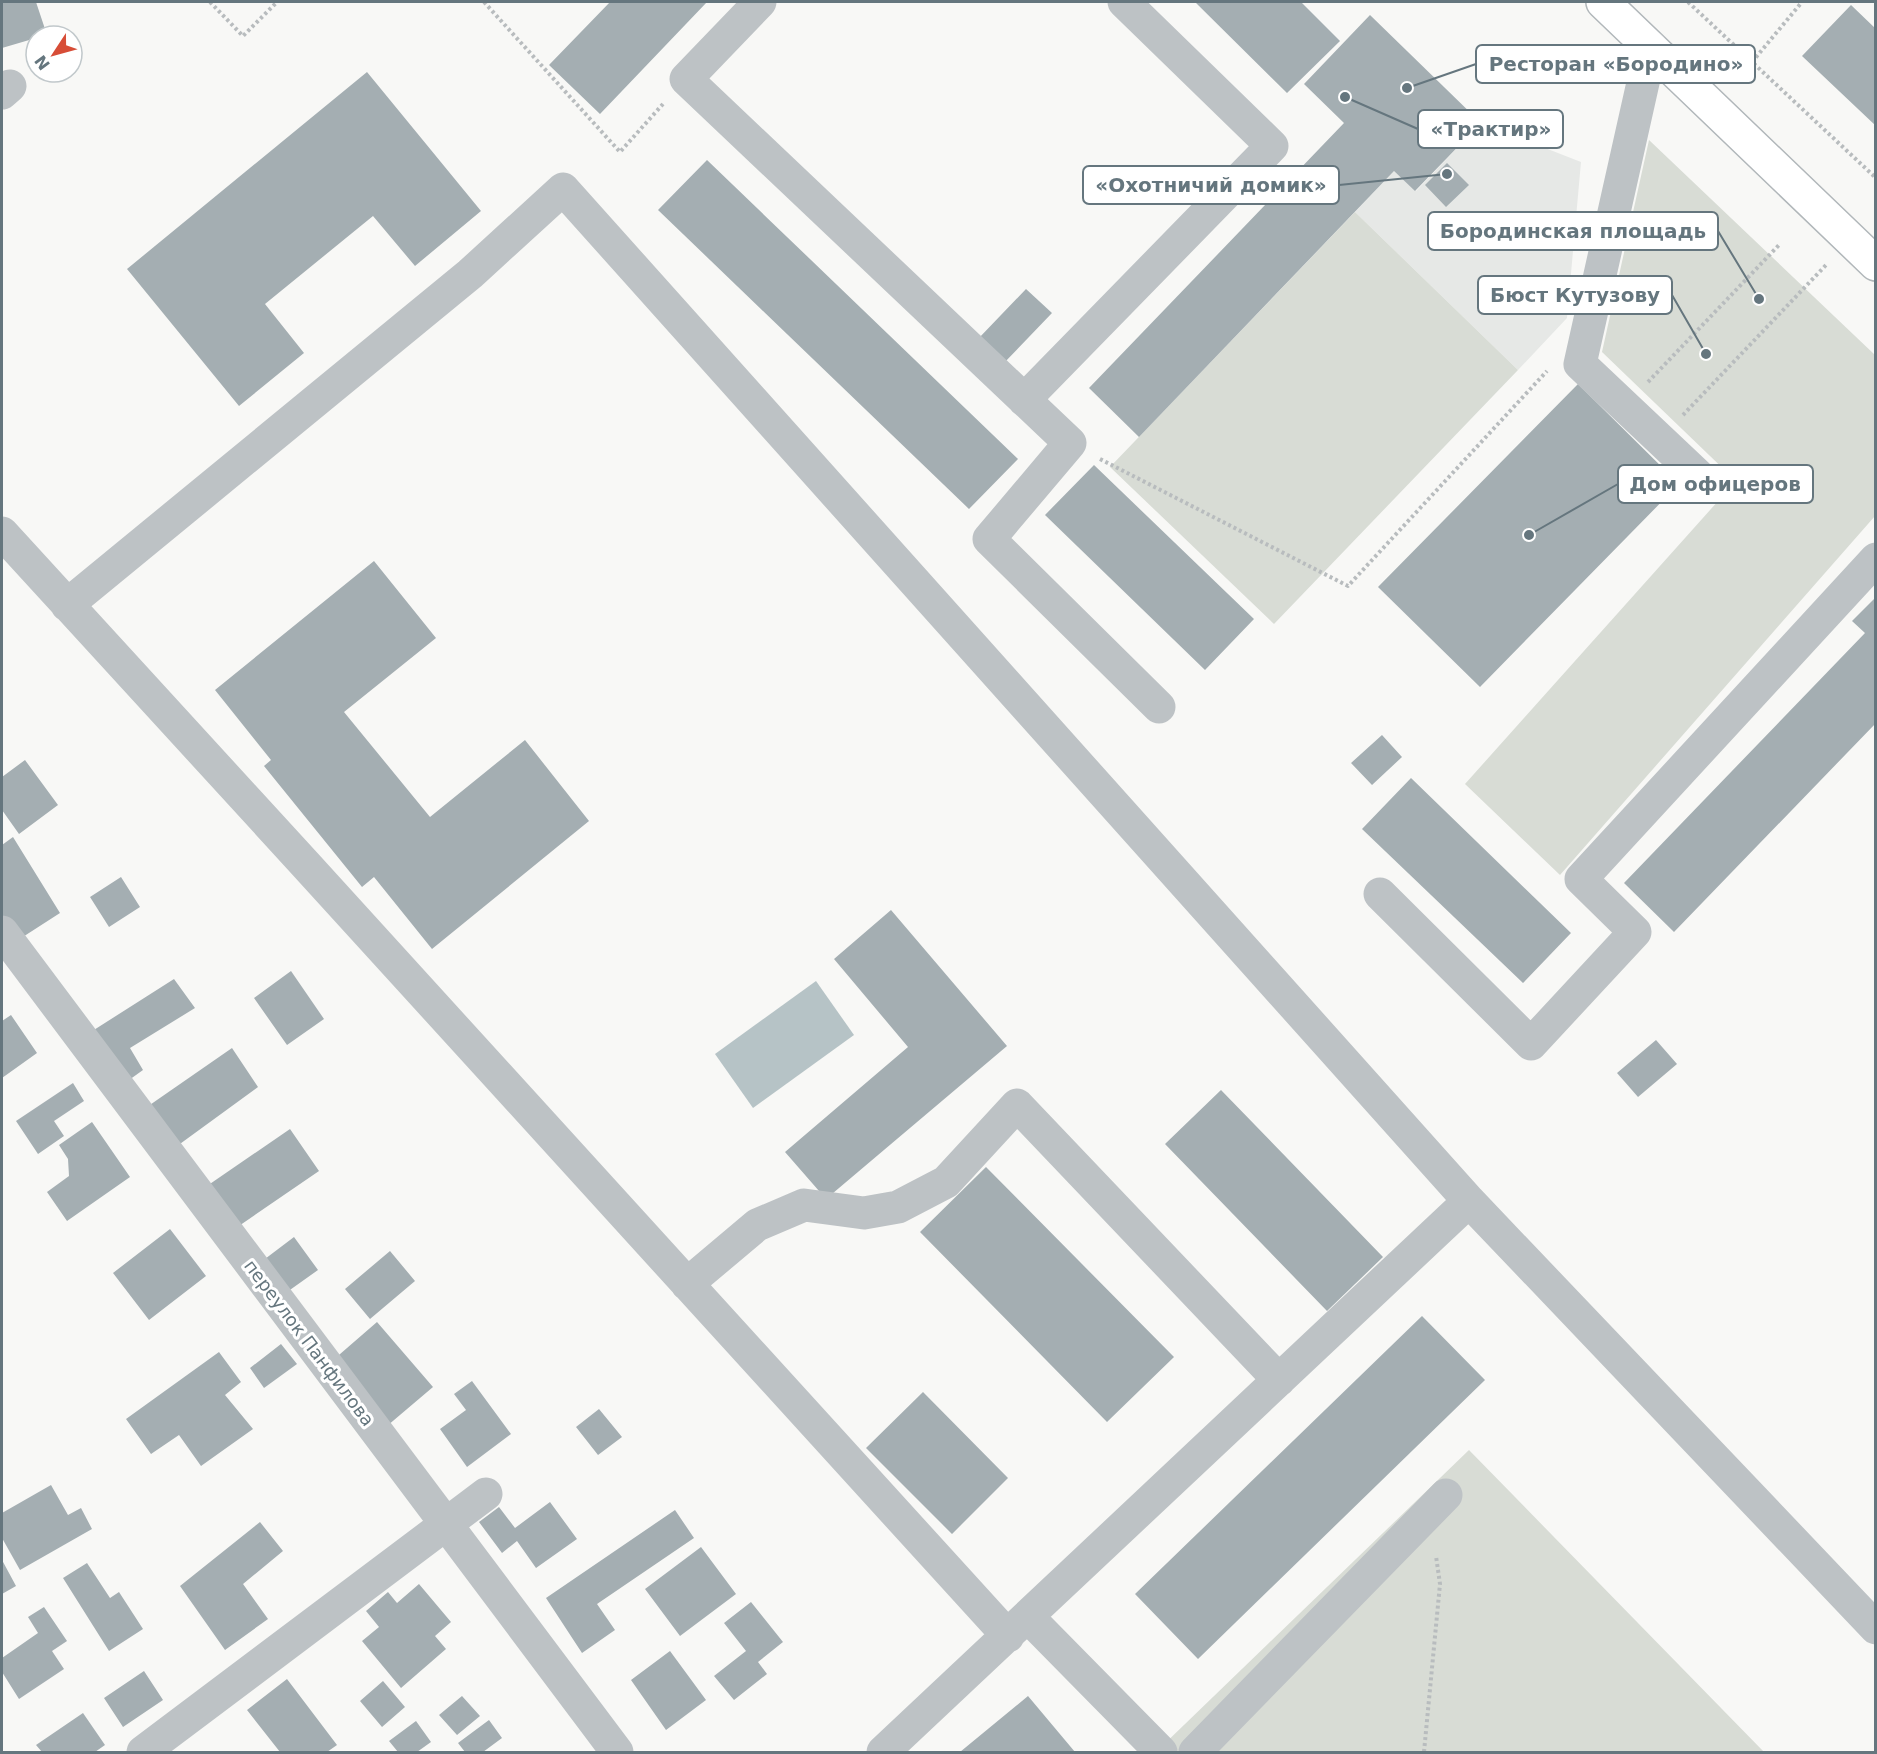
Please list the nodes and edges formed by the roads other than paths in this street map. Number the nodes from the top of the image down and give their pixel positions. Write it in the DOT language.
graph roads {
  1 [pos="760,2"];
  2 [pos="1124,2"];
  3 [pos="1603,2"];
  4 [pos="1651,47"];
  5 [pos="1875,264"];
  6 [pos="1024,400"];
  7 [pos="1705,482"];
  8 [pos="2,533"];
  9 [pos="1875,559"];
  10 [pos="67,605"];
  11 [pos="1159,707"];
  12 [pos="1380,894"];
  13 [pos="2,933"];
  14 [pos="1469,1201"];
  15 [pos="687,1284"];
  16 [pos="1279,1380"];
  17 [pos="486,1494"];
  18 [pos="1438,1503"];
  19 [pos="446,1524"];
  20 [pos="1018,1626"];
  21 [pos="1875,1628"];
  22 [pos="143,1752"];
  23 [pos="618,1752"];
  24 [pos="883,1752"];
  25 [pos="1161,1752"];
  26 [pos="1195,1752"];
  1 -- 6 [label="street"];
  2 -- 6 [label="street"];
  3 -- 4 [label="main road"];
  4 -- 5 [label="main road"];
  4 -- 7 [label="street"];
  6 -- 11 [label="street"];
  8 -- 10 [label="street"];
  9 -- 12 [label="street"];
  10 -- 14 [label="street"];
  10 -- 15 [label="street"];
  13 -- 19 [label="street, переулок Панфилова"];
  14 -- 16 [label="street"];
  14 -- 21 [label="street"];
  15 -- 16 [label="street"];
  15 -- 20 [label="street"];
  16 -- 20 [label="street"];
  17 -- 19 [label="street"];
  18 -- 26 [label="street"];
  19 -- 22 [label="street"];
  19 -- 23 [label="street, переулок Панфилова"];
  20 -- 24 [label="street"];
  20 -- 25 [label="street"];
}
